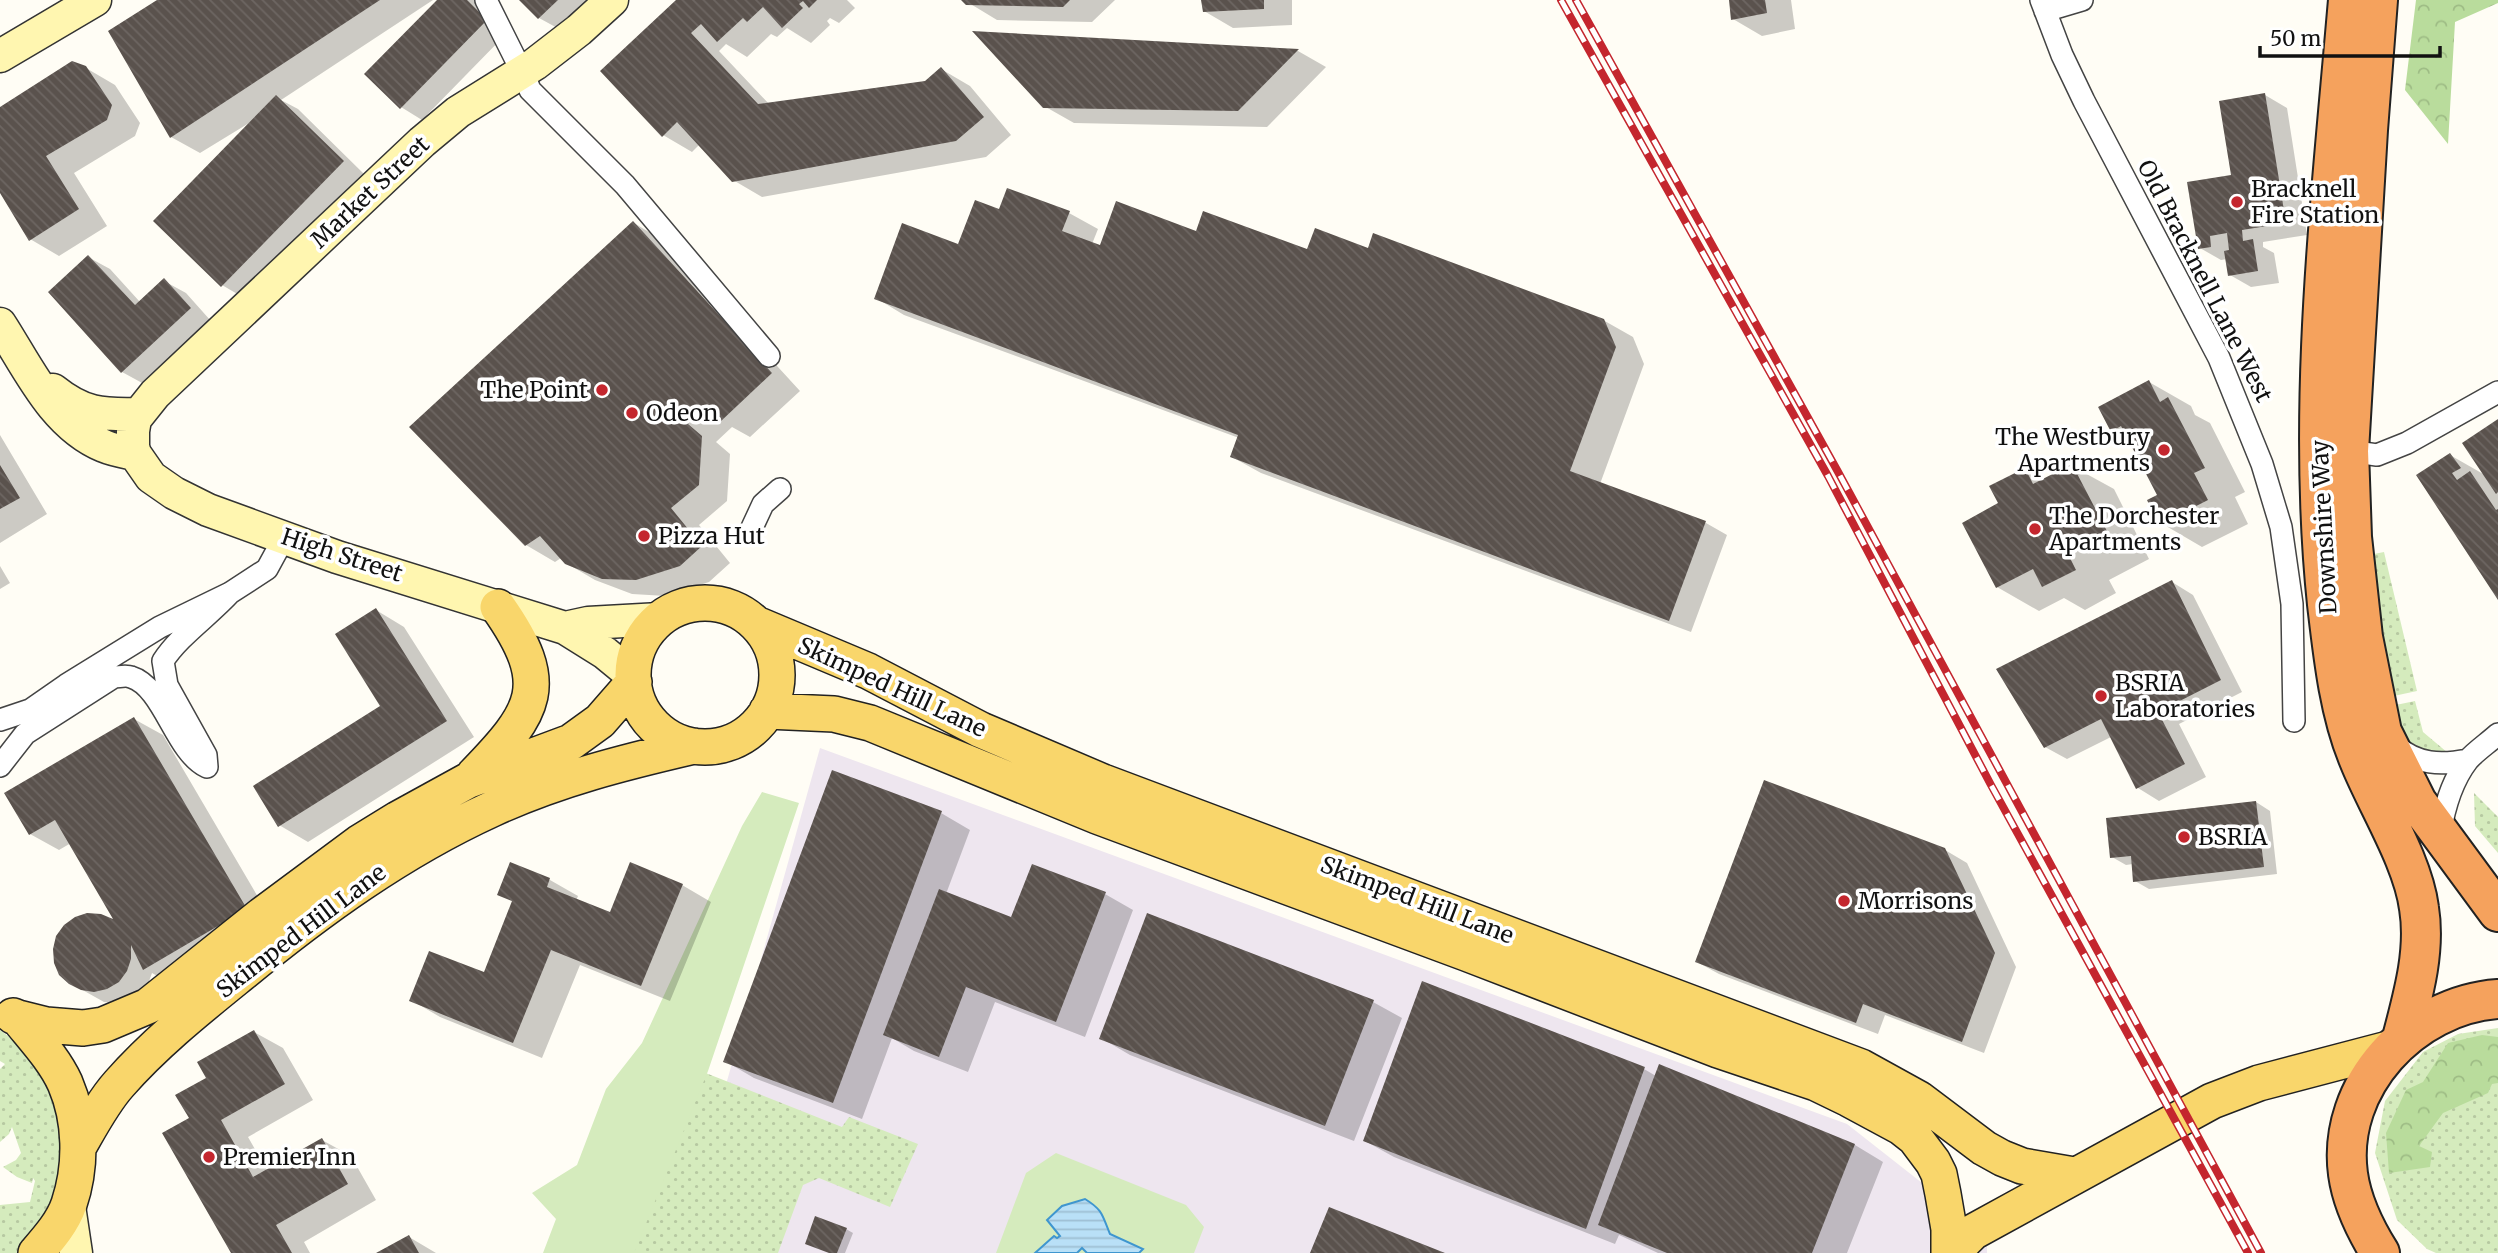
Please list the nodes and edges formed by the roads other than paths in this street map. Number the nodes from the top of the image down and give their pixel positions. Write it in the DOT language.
graph roads {
  1 [pos="95,0"];
  2 [pos="486,0"];
  3 [pos="612,0"];
  4 [pos="2082,0"];
  5 [pos="2347,0"];
  6 [pos="2378,0"];
  7 [pos="2043,5"];
  8 [pos="0,56"];
  9 [pos="514,58"];
  10 [pos="527,82"];
  11 [pos="0,324"];
  12 [pos="769,356"];
  13 [pos="30,371"];
  14 [pos="2498,392"];
  15 [pos="142,410"];
  16 [pos="2349,452"];
  17 [pos="135,454"];
  18 [pos="780,489"];
  19 [pos="751,532"];
  20 [pos="285,536"];
  21 [pos="230,593"];
  22 [pos="498,607"];
  23 [pos="660,619"];
  24 [pos="756,624"];
  25 [pos="565,628"];
  26 [pos="634,679"];
  27 [pos="767,711"];
  28 [pos="0,720"];
  29 [pos="2294,722"];
  30 [pos="2382,732"];
  31 [pos="2498,734"];
  32 [pos="694,746"];
  33 [pos="2468,760"];
  34 [pos="0,766"];
  35 [pos="469,780"];
  36 [pos="2440,834"];
  37 [pos="2498,912"];
  38 [pos="2498,999"];
  39 [pos="9,1014"];
  40 [pos="2397,1043"];
  41 [pos="79,1146"];
  42 [pos="2074,1175"];
  43 [pos="69,1206"];
  44 [pos="36,1253"];
  45 [pos="76,1253"];
  46 [pos="1951,1253"];
  47 [pos="2380,1253"];
  1 -- 8 [label="street"];
  2 -- 9 [label="street"];
  3 -- 15 [label="street, Market Street"];
  4 -- 7 [label="street"];
  5 -- 40 [label="highway, Downshire Way"];
  6 -- 16 [label="highway, Downshire Way"];
  7 -- 29 [label="street, Old Bracknell Lane West"];
  10 -- 12 [label="street"];
  11 -- 13 [label="street"];
  13 -- 15 [label="street"];
  13 -- 17 [label="street"];
  14 -- 16 [label="street"];
  15 -- 17 [label="street"];
  16 -- 30 [label="highway, Downshire Way"];
  17 -- 20 [label="street, High Street"];
  18 -- 19 [label="street"];
  20 -- 21 [label="street"];
  20 -- 22 [label="street, High Street"];
  21 -- 28 [label="street"];
  21 -- 34 [label="street"];
  22 -- 25 [label="street, High Street"];
  22 -- 35 [label="main road"];
  23 -- 24 [label="main road"];
  23 -- 25 [label="street, High Street"];
  23 -- 26 [label="main road"];
  24 -- 27 [label="main road"];
  24 -- 42 [label="main road, Skimped Hill Lane"];
  25 -- 26 [label="street, High Street"];
  26 -- 32 [label="main road"];
  26 -- 35 [label="main road, Skimped Hill Lane"];
  27 -- 32 [label="main road"];
  27 -- 46 [label="main road, Skimped Hill Lane"];
  30 -- 33 [label="street"];
  30 -- 36 [label="highway, Downshire Way"];
  31 -- 33 [label="street"];
  32 -- 41 [label="main road, Skimped Hill Lane"];
  33 -- 36 [label="street"];
  35 -- 39 [label="main road, Skimped Hill Lane"];
  36 -- 37 [label="highway, Downshire Way"];
  38 -- 40 [label="highway"];
  39 -- 41 [label="main road"];
  40 -- 42 [label="main road"];
  40 -- 47 [label="highway"];
  41 -- 43 [label="main road"];
  42 -- 46 [label="main road"];
  43 -- 44 [label="main road"];
  43 -- 45 [label="street"];
}
